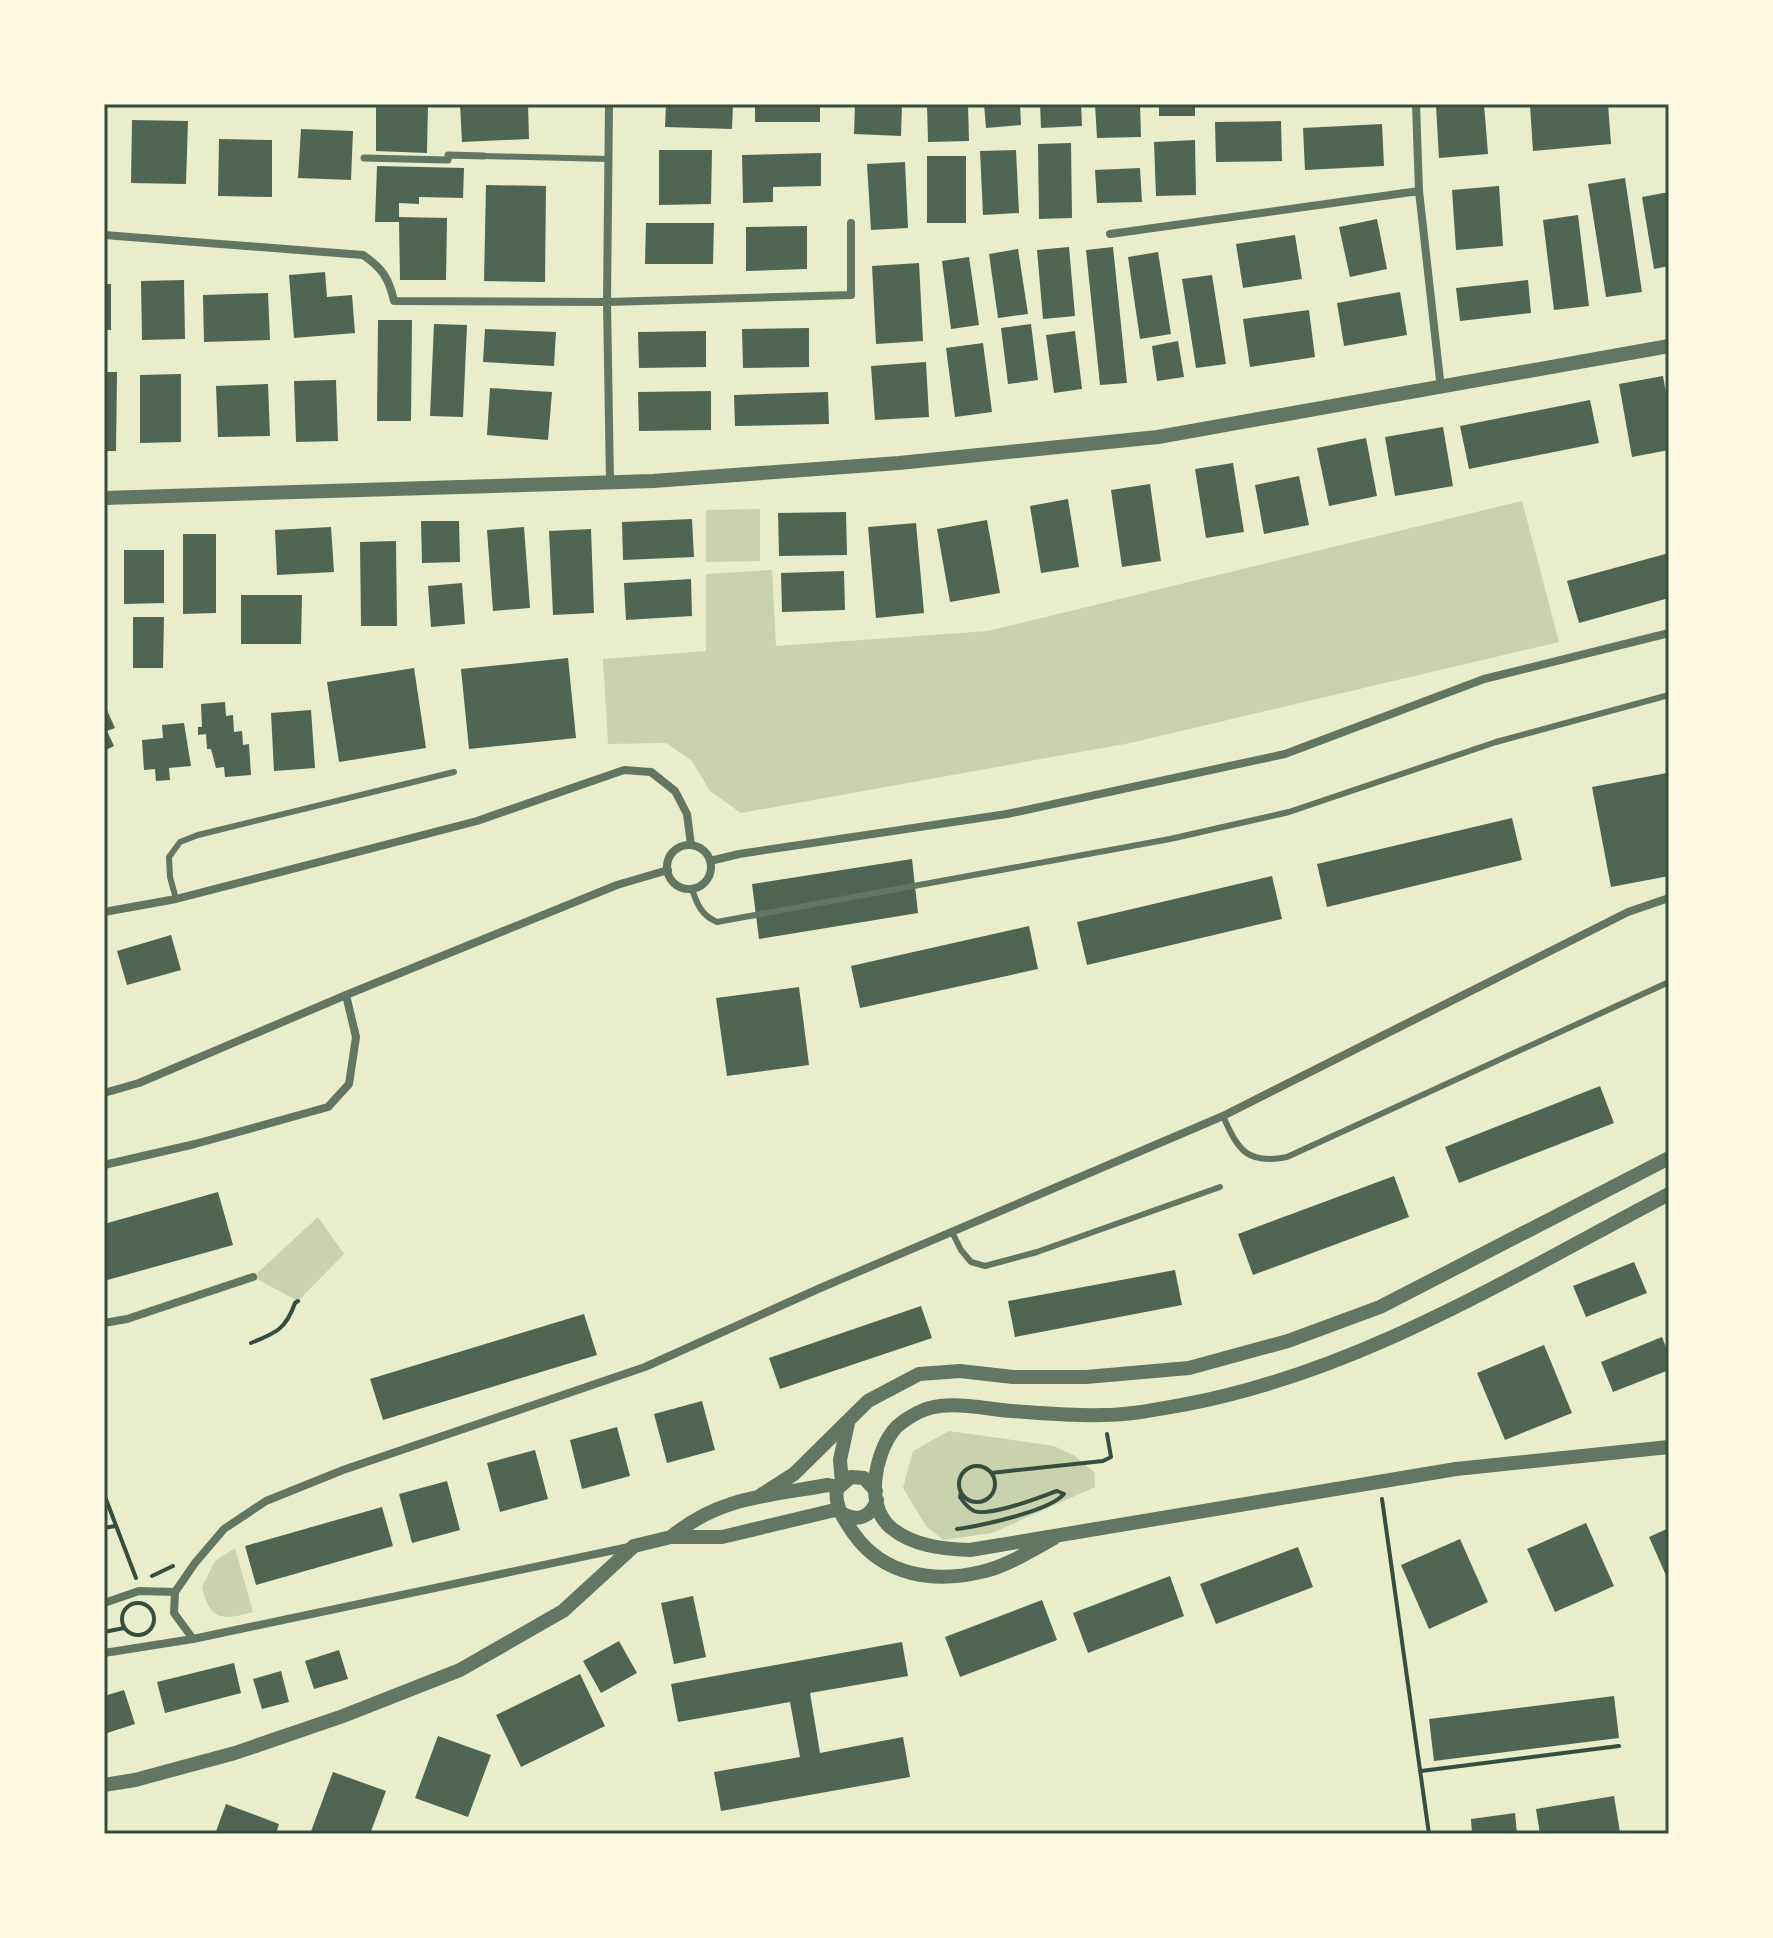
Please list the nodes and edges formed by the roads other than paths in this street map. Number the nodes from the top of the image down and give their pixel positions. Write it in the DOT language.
graph roads {
  1 [pos="609,104"];
  2 [pos="1416,104"];
  3 [pos="484,156"];
  4 [pos="364,158"];
  5 [pos="608,159"];
  6 [pos="1419,191"];
  7 [pos="851,223"];
  8 [pos="1110,234"];
  9 [pos="104,235"];
  10 [pos="607,302"];
  11 [pos="1669,346"];
  12 [pos="1441,389"];
  13 [pos="610,482"];
  14 [pos="104,498"];
  15 [pos="1669,633"];
  16 [pos="1669,695"];
  17 [pos="454,772"];
  18 [pos="691,845"];
  19 [pos="710,861"];
  20 [pos="668,870"];
  21 [pos="692,889"];
  22 [pos="1669,898"];
  23 [pos="176,899"];
  24 [pos="104,912"];
  25 [pos="1669,982"];
  26 [pos="346,995"];
  27 [pos="104,1093"];
  28 [pos="1223,1116"];
  29 [pos="1669,1158"];
  30 [pos="104,1165"];
  31 [pos="1220,1187"];
  32 [pos="1669,1194"];
  33 [pos="952,1232"];
  34 [pos="253,1277"];
  35 [pos="104,1323"];
  36 [pos="848,1423"];
  37 [pos="1668,1445"];
  38 [pos="840,1485"];
  39 [pos="761,1495"];
  40 [pos="877,1497"];
  41 [pos="841,1511"];
  42 [pos="1065,1533"];
  43 [pos="671,1537"];
  44 [pos="634,1546"];
  45 [pos="175,1592"];
  46 [pos="104,1603"];
  47 [pos="193,1639"];
  48 [pos="104,1653"];
  49 [pos="104,1785"];
  1 -- 5 [label="street"];
  2 -- 6 [label="street"];
  3 -- 4 [label="street"];
  3 -- 5 [label="lane"];
  5 -- 10 [label="street"];
  6 -- 8 [label="street"];
  6 -- 12 [label="street"];
  7 -- 10 [label="street"];
  9 -- 10 [label="street"];
  10 -- 13 [label="street"];
  11 -- 12 [label="street"];
  12 -- 13 [label="street"];
  13 -- 14 [label="street"];
  15 -- 19 [label="street"];
  16 -- 21 [label="lane"];
  17 -- 23 [label="lane"];
  18 -- 19 [label="street"];
  18 -- 20 [label="street"];
  18 -- 23 [label="street"];
  19 -- 21 [label="street"];
  20 -- 21 [label="street"];
  20 -- 26 [label="street"];
  22 -- 28 [label="street"];
  23 -- 24 [label="street"];
  25 -- 28 [label="lane"];
  26 -- 27 [label="street"];
  26 -- 30 [label="street"];
  28 -- 33 [label="street"];
  29 -- 36 [label="street"];
  31 -- 33 [label="lane"];
  32 -- 40 [label="street"];
  33 -- 45 [label="street"];
  34 -- 35 [label="street"];
  36 -- 38 [label="street"];
  36 -- 39 [label="street"];
  37 -- 42 [label="street"];
  38 -- 39 [label="street"];
  38 -- 40 [label="street"];
  38 -- 41 [label="street"];
  39 -- 43 [label="street"];
  40 -- 41 [label="street"];
  40 -- 42 [label="street"];
  41 -- 42 [label="street"];
  41 -- 43 [label="street"];
  43 -- 44 [label="street"];
  44 -- 47 [label="street"];
  44 -- 49 [label="street"];
  45 -- 46 [label="street"];
  45 -- 47 [label="street"];
  47 -- 48 [label="street"];
}
